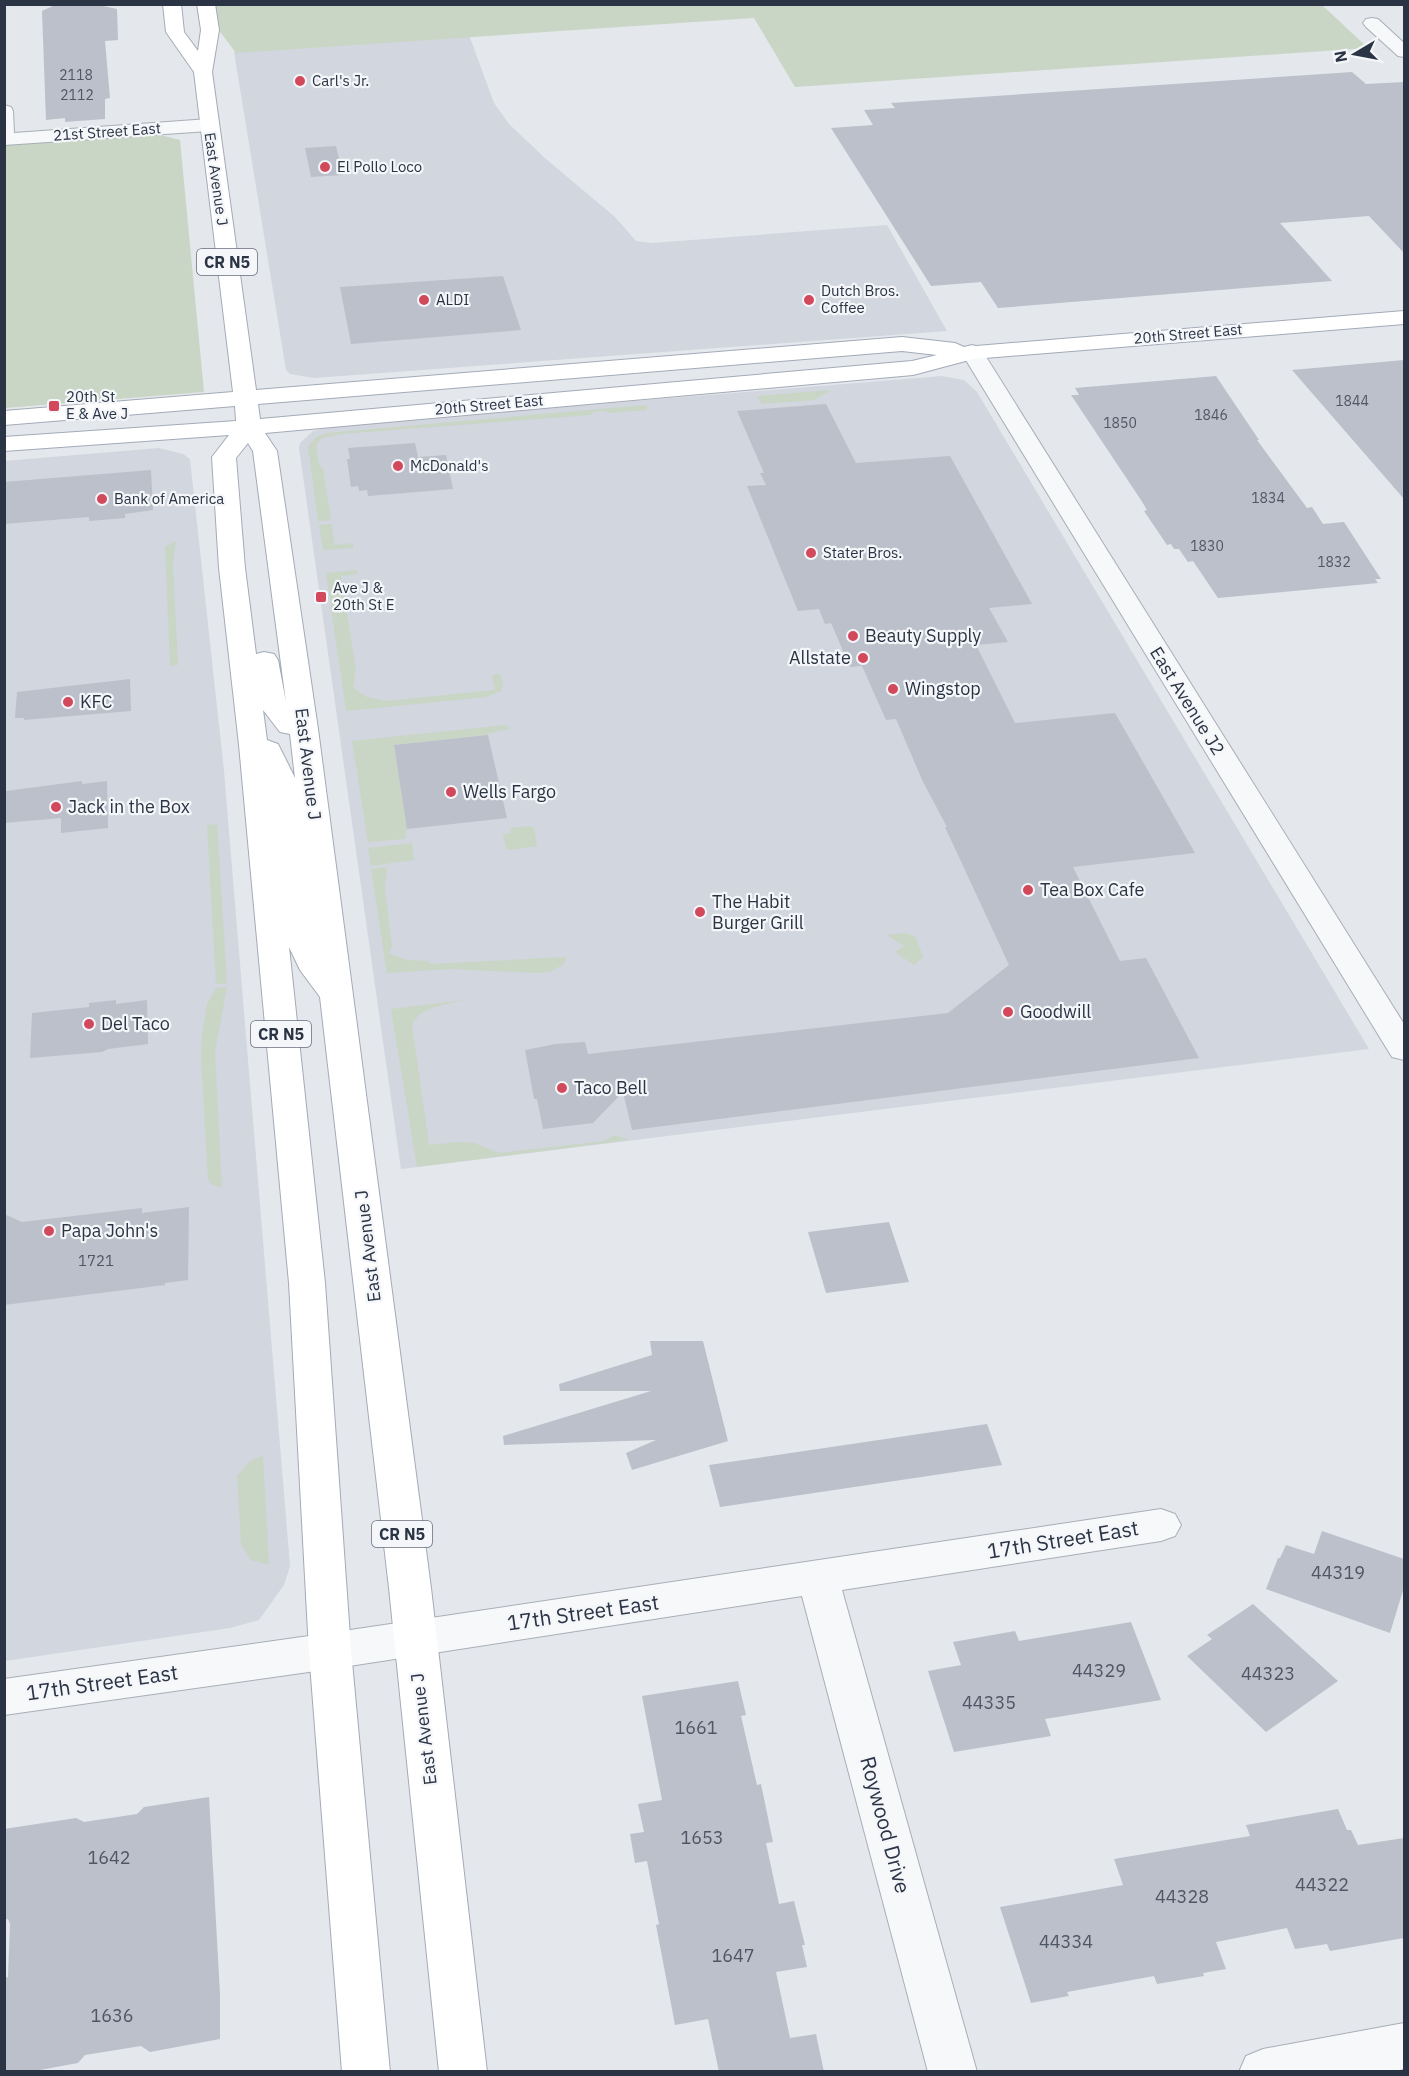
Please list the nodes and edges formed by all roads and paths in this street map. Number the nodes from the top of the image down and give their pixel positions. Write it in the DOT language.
graph roads {
  1 [pos="172,4"];
  2 [pos="206,4"];
  3 [pos="1394,22"];
  4 [pos="1404,52"];
  5 [pos="203,72"];
  6 [pos="4,111"];
  7 [pos="209,125"];
  8 [pos="5,139"];
  9 [pos="1404,317"];
  10 [pos="845,348"];
  11 [pos="972,352"];
  12 [pos="686,387"];
  13 [pos="247,413"];
  14 [pos="4,418"];
  15 [pos="4,444"];
  16 [pos="234,582"];
  17 [pos="304,729"];
  18 [pos="253,745"];
  19 [pos="338,996"];
  20 [pos="1404,1049"];
  21 [pos="1161,1525"];
  22 [pos="818,1578"];
  23 [pos="414,1638"];
  24 [pos="330,1651"];
  25 [pos="4,1697"];
  26 [pos="1404,2046"];
  27 [pos="366,2072"];
  28 [pos="463,2072"];
  29 [pos="952,2072"];
  30 [pos="1263,2072"];
  1 -- 5 [label="main road, East Avenue J / CR N5"];
  2 -- 5 [label="main road, East Avenue J"];
  3 -- 4 [label="street"];
  5 -- 7 [label="main road, East Avenue J / CR N5"];
  6 -- 8 [label="street"];
  7 -- 8 [label="street, 21st Street East"];
  7 -- 13 [label="main road, East Avenue J / CR N5"];
  9 -- 11 [label="main road, 20th Street East"];
  10 -- 11 [label="main road, 20th Street East"];
  10 -- 12 [label="main road"];
  10 -- 13 [label="main road, 20th Street East"];
  11 -- 12 [label="main road, 20th Street East"];
  11 -- 20 [label="street, East Avenue J2"];
  12 -- 13 [label="main road, 20th Street East"];
  13 -- 14 [label="main road, 20th Street East"];
  13 -- 15 [label="main road, 20th Street East"];
  13 -- 16 [label="main road, CR N5"];
  13 -- 17 [label="main road, East Avenue J / CR N5"];
  16 -- 17 [label="main road"];
  16 -- 18 [label="main road, CR N5"];
  17 -- 19 [label="main road, East Avenue J / CR N5"];
  18 -- 19 [label="main road"];
  18 -- 24 [label="main road, CR N5"];
  19 -- 23 [label="main road, East Avenue J / CR N5"];
  21 -- 22 [label="street, 17th Street East"];
  22 -- 23 [label="street, 17th Street East"];
  22 -- 29 [label="street, Roywood Drive"];
  23 -- 24 [label="street, 17th Street East"];
  23 -- 28 [label="main road, East Avenue J / CR N5"];
  24 -- 25 [label="street, 17th Street East"];
  24 -- 27 [label="main road, CR N5"];
  26 -- 30 [label="street"];
}
